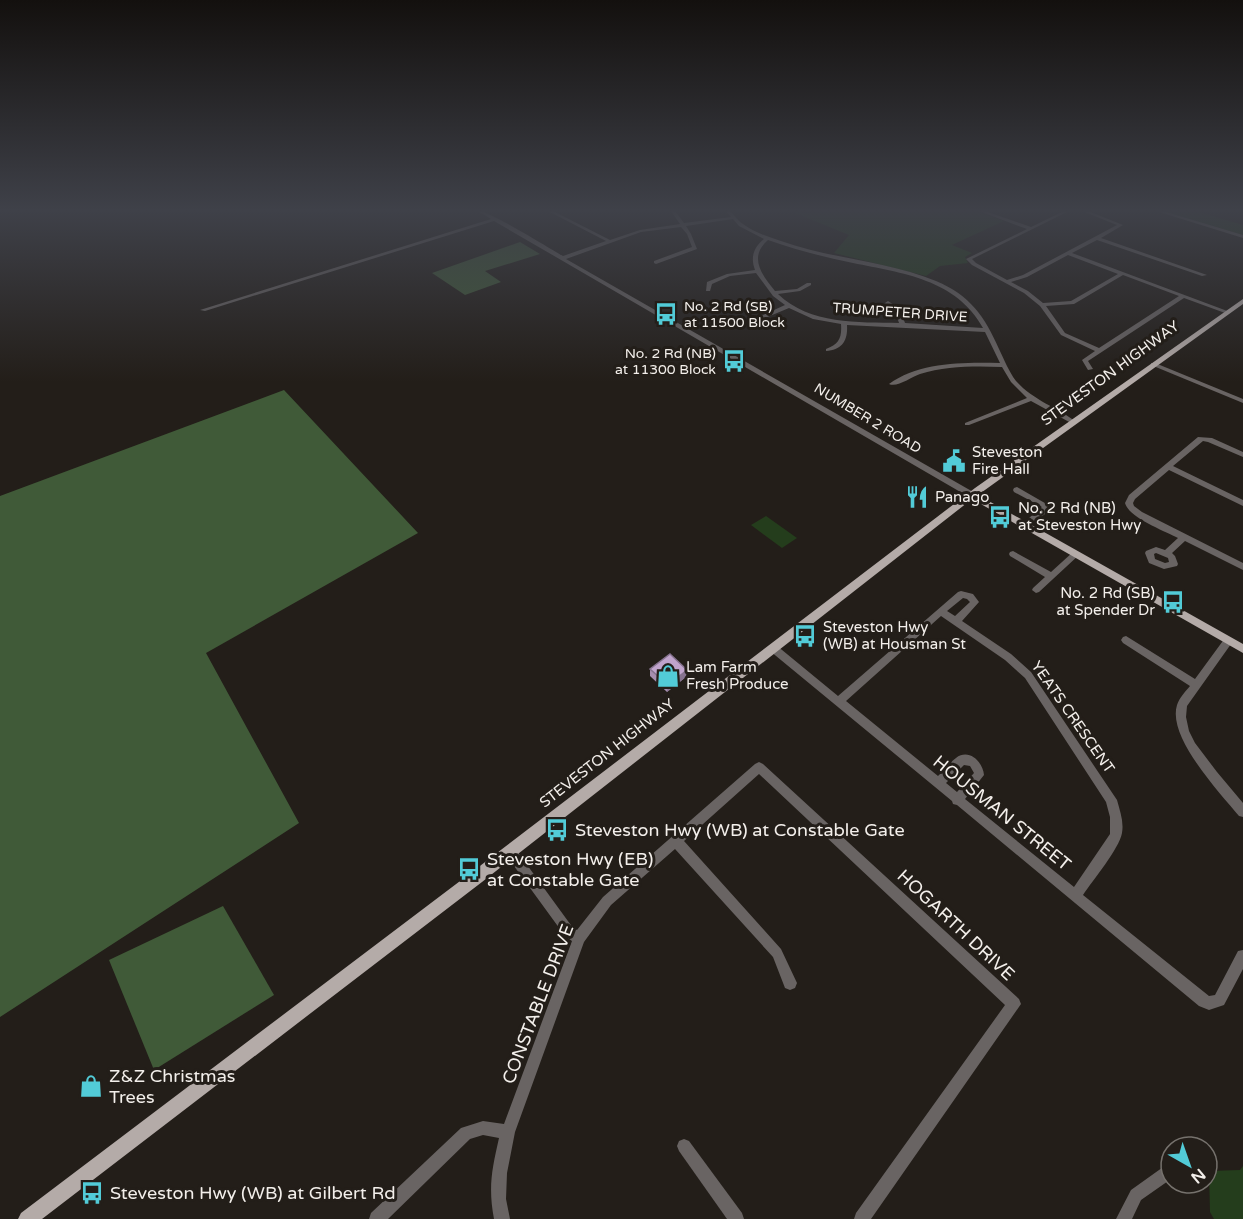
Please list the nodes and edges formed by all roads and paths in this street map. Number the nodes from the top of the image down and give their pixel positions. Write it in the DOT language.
graph roads {
  1 [pos="339,268"];
  2 [pos="580,268"];
  3 [pos="757,268"];
  4 [pos="881,268"];
  5 [pos="982,268"];
  6 [pos="1040,268"];
  7 [pos="1109,268"];
  8 [pos="1183,268"];
  9 [pos="758,271"];
  10 [pos="1123,273"];
  11 [pos="1204,275"];
  12 [pos="1008,281"];
  13 [pos="809,284"];
  14 [pos="708,290"];
  15 [pos="774,293"];
  16 [pos="1182,296"];
  17 [pos="1243,300"];
  18 [pos="888,303"];
  19 [pos="1042,305"];
  20 [pos="788,306"];
  21 [pos="203,310"];
  22 [pos="1227,312"];
  23 [pos="764,317"];
  24 [pos="844,323"];
  25 [pos="903,325"];
  26 [pos="988,330"];
  27 [pos="828,350"];
  28 [pos="1098,350"];
  29 [pos="1004,364"];
  30 [pos="1153,364"];
  31 [pos="1090,369"];
  32 [pos="892,384"];
  33 [pos="1032,398"];
  34 [pos="1243,401"];
  35 [pos="1073,422"];
  36 [pos="967,424"];
  37 [pos="1243,455"];
  38 [pos="1169,466"];
  39 [pos="1017,490"];
  40 [pos="972,495"];
  41 [pos="1243,506"];
  42 [pos="1026,525"];
  43 [pos="1184,537"];
  44 [pos="1013,554"];
  45 [pos="1076,554"];
  46 [pos="1167,554"];
  47 [pos="1243,567"];
  48 [pos="1051,576"];
  49 [pos="1036,590"];
  50 [pos="941,611"];
  51 [pos="956,621"];
  52 [pos="1126,640"];
  53 [pos="1228,640"];
  54 [pos="773,648"];
  55 [pos="1243,649"];
  56 [pos="1196,684"];
  57 [pos="838,702"];
  58 [pos="759,767"];
  59 [pos="938,784"];
  60 [pos="957,800"];
  61 [pos="1243,812"];
  62 [pos="676,841"];
  63 [pos="510,851"];
  64 [pos="1075,896"];
  65 [pos="579,938"];
  66 [pos="1243,956"];
  67 [pos="790,983"];
  68 [pos="508,1132"];
  69 [pos="684,1146"];
  70 [pos="1159,1179"];
  71 [pos="27,1219"];
  72 [pos="377,1219"];
  73 [pos="502,1219"];
  74 [pos="736,1219"];
  75 [pos="862,1219"];
  76 [pos="1124,1219"];
  1 -- 21 [label="street"];
  2 -- 40 [label="street, NUMBER 2 ROAD"];
  3 -- 9 [label="street"];
  4 -- 26 [label="street"];
  5 -- 12 [label="street"];
  6 -- 12 [label="street"];
  7 -- 10 [label="street"];
  8 -- 11 [label="street"];
  9 -- 14 [label="street"];
  9 -- 15 [label="street, TRUMPETER DRIVE"];
  10 -- 16 [label="street"];
  10 -- 19 [label="street"];
  12 -- 19 [label="street"];
  13 -- 15 [label="street"];
  15 -- 20 [label="street, TRUMPETER DRIVE"];
  16 -- 22 [label="street"];
  16 -- 28 [label="street"];
  17 -- 22 [label="main road, STEVESTON HIGHWAY"];
  18 -- 25 [label="street"];
  19 -- 28 [label="street"];
  20 -- 23 [label="street"];
  20 -- 24 [label="street, TRUMPETER DRIVE"];
  22 -- 30 [label="main road, STEVESTON HIGHWAY"];
  24 -- 25 [label="street, TRUMPETER DRIVE"];
  24 -- 27 [label="street"];
  25 -- 26 [label="street, TRUMPETER DRIVE"];
  26 -- 29 [label="street"];
  28 -- 31 [label="street"];
  29 -- 32 [label="street"];
  29 -- 33 [label="street"];
  30 -- 34 [label="street"];
  30 -- 35 [label="main road, STEVESTON HIGHWAY"];
  33 -- 35 [label="street"];
  33 -- 36 [label="street"];
  35 -- 40 [label="main road, STEVESTON HIGHWAY"];
  37 -- 38 [label="street"];
  38 -- 41 [label="street"];
  38 -- 43 [label="street"];
  39 -- 42 [label="street"];
  40 -- 42 [label="main road, NUMBER 2 ROAD"];
  40 -- 54 [label="main road, STEVESTON HIGHWAY"];
  42 -- 45 [label="main road, NUMBER 2 ROAD"];
  43 -- 46 [label="street"];
  43 -- 47 [label="street"];
  44 -- 48 [label="street"];
  45 -- 48 [label="street"];
  45 -- 53 [label="main road, NUMBER 2 ROAD"];
  48 -- 49 [label="street"];
  50 -- 51 [label="street, YEATS CRESCENT"];
  50 -- 51 [label="street"];
  50 -- 57 [label="street"];
  51 -- 64 [label="street, YEATS CRESCENT"];
  52 -- 56 [label="street"];
  53 -- 55 [label="main road, NUMBER 2 ROAD"];
  53 -- 56 [label="street"];
  54 -- 57 [label="street, HOUSMAN STREET"];
  54 -- 63 [label="main road, STEVESTON HIGHWAY"];
  56 -- 61 [label="street"];
  57 -- 59 [label="street, HOUSMAN STREET"];
  58 -- 62 [label="street, CONSTABLE DRIVE"];
  58 -- 75 [label="street, HOGARTH DRIVE"];
  59 -- 60 [label="street, HOUSMAN STREET"];
  59 -- 60 [label="street"];
  60 -- 64 [label="street, HOUSMAN STREET"];
  62 -- 65 [label="street, CONSTABLE DRIVE"];
  62 -- 67 [label="street"];
  63 -- 65 [label="street"];
  63 -- 71 [label="main road, STEVESTON HIGHWAY"];
  64 -- 66 [label="street, HOUSMAN STREET"];
  65 -- 68 [label="street, CONSTABLE DRIVE"];
  68 -- 72 [label="street"];
  68 -- 73 [label="street, CONSTABLE DRIVE"];
  69 -- 74 [label="street"];
  70 -- 76 [label="street"];
}
